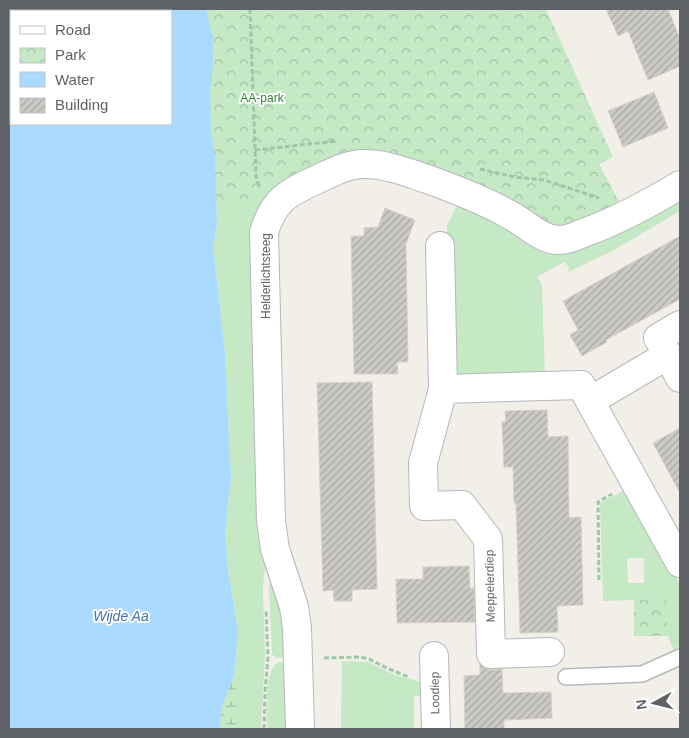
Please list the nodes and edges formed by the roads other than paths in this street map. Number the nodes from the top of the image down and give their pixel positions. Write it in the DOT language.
graph roads {
  1 [pos="680,185"];
  2 [pos="440,246"];
  3 [pos="680,325"];
  4 [pos="674,366"];
  5 [pos="443,389"];
  6 [pos="590,401"];
  7 [pos="680,563"];
  8 [pos="550,652"];
  9 [pos="680,657"];
  10 [pos="434,668"];
  11 [pos="566,677"];
  12 [pos="300,729"];
  13 [pos="436,729"];
  1 -- 12 [label="street, Helderlichtsteeg"];
  2 -- 5 [label="street, Meppelerdiep"];
  3 -- 4 [label="street"];
  4 -- 6 [label="street"];
  5 -- 6 [label="street"];
  5 -- 8 [label="street, Meppelerdiep"];
  6 -- 7 [label="street"];
  9 -- 11 [label="lane"];
  10 -- 13 [label="street, Loodiep"];
}
